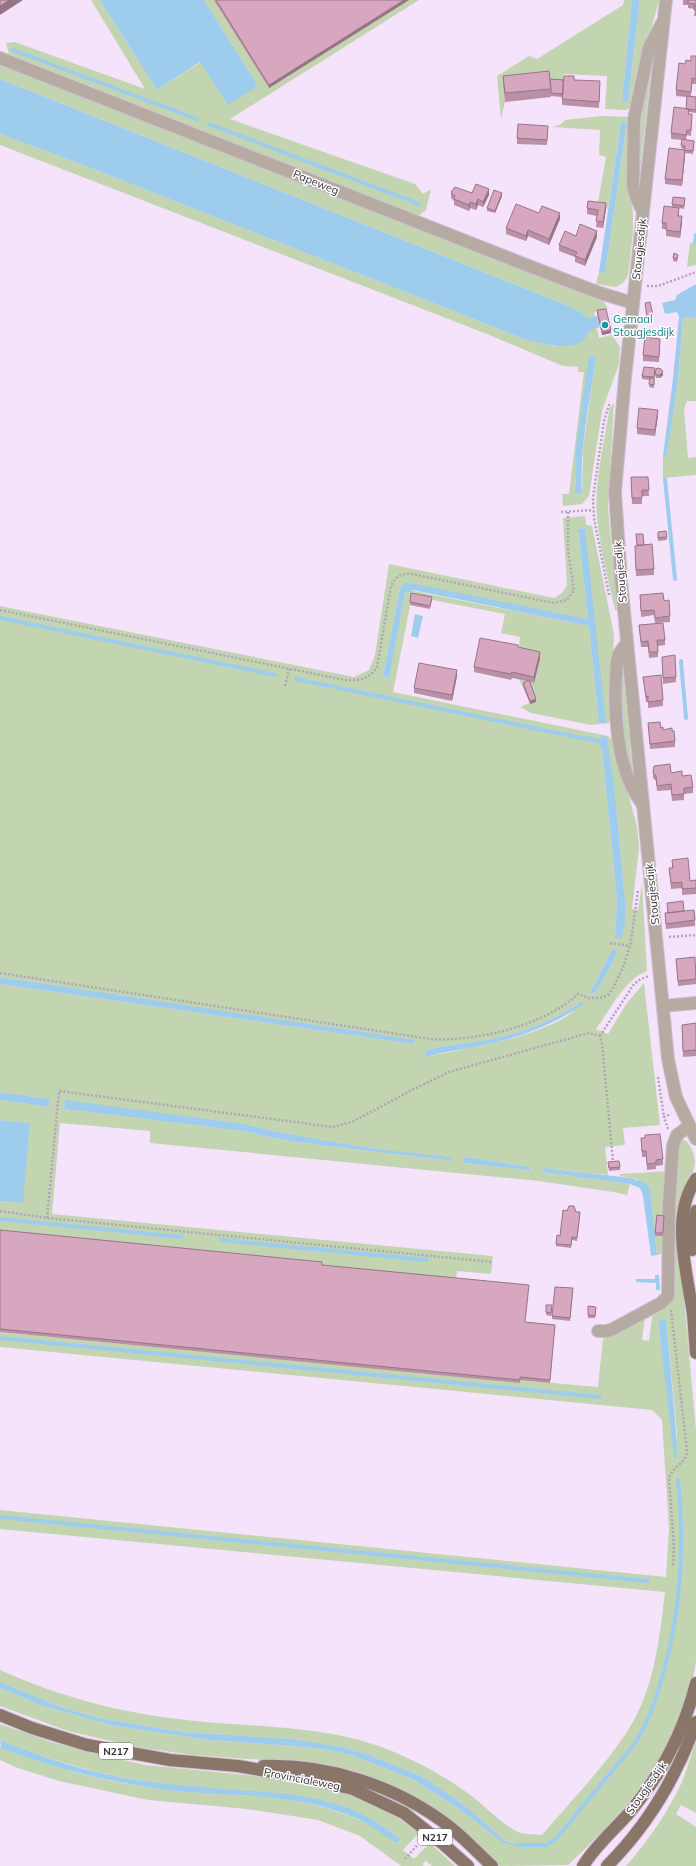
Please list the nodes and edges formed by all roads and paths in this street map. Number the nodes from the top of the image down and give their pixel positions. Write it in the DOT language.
graph roads {
  1 [pos="666,0"];
  2 [pos="664,21"];
  3 [pos="0,58"];
  4 [pos="643,212"];
  5 [pos="696,272"];
  6 [pos="635,285"];
  7 [pos="633,303"];
  8 [pos="593,510"];
  9 [pos="561,512"];
  10 [pos="568,512"];
  11 [pos="0,610"];
  12 [pos="627,642"];
  13 [pos="289,669"];
  14 [pos="285,686"];
  15 [pos="643,806"];
  16 [pos="634,928"];
  17 [pos="696,934"];
  18 [pos="657,939"];
  19 [pos="610,943"];
  20 [pos="630,946"];
  21 [pos="0,973"];
  22 [pos="643,978"];
  23 [pos="696,1003"];
  24 [pos="663,1006"];
  25 [pos="600,1036"];
  26 [pos="689,1126"];
  27 [pos="696,1139"];
  28 [pos="613,1161"];
  29 [pos="696,1179"];
  30 [pos="0,1211"];
  31 [pos="696,1211"];
  32 [pos="47,1218"];
  33 [pos="492,1262"];
  34 [pos="670,1292"];
  35 [pos="693,1313"];
  36 [pos="598,1331"];
  37 [pos="696,1353"];
  38 [pos="673,1567"];
  39 [pos="696,1683"];
  40 [pos="0,1714"];
  41 [pos="696,1722"];
  42 [pos="238,1766"];
  43 [pos="585,1863"];
  44 [pos="465,1865"];
  45 [pos="492,1866"];
  46 [pos="575,1866"];
  47 [pos="607,1866"];
  1 -- 2 [label="street, Stougjesdijk"];
  2 -- 4 [label="street, Stougjesdijk"];
  2 -- 4 [label="street"];
  3 -- 7 [label="street, Papeweg"];
  4 -- 6 [label="street, Stougjesdijk"];
  5 -- 6 [label="path"];
  6 -- 7 [label="street, Stougjesdijk"];
  7 -- 12 [label="street, Stougjesdijk"];
  8 -- 10 [label="path"];
  9 -- 10 [label="path"];
  10 -- 13 [label="path"];
  11 -- 13 [label="path"];
  12 -- 15 [label="street, Stougjesdijk"];
  12 -- 15 [label="street"];
  13 -- 14 [label="path"];
  15 -- 18 [label="street, Stougjesdijk"];
  16 -- 20 [label="path"];
  17 -- 18 [label="path"];
  18 -- 24 [label="street, Stougjesdijk"];
  19 -- 20 [label="path"];
  20 -- 21 [label="path"];
  22 -- 25 [label="path"];
  23 -- 24 [label="street"];
  24 -- 26 [label="street, Stougjesdijk"];
  25 -- 28 [label="path"];
  25 -- 32 [label="path"];
  26 -- 27 [label="street, Stougjesdijk"];
  26 -- 34 [label="street"];
  29 -- 35 [label="main road"];
  30 -- 32 [label="path"];
  31 -- 35 [label="main road"];
  32 -- 33 [label="path"];
  34 -- 36 [label="street"];
  34 -- 38 [label="path"];
  35 -- 37 [label="main road"];
  39 -- 43 [label="main road, Stougjesdijk"];
  40 -- 42 [label="main road, Provincialeweg / N217"];
  41 -- 47 [label="main road, Stougjesdijk"];
  42 -- 44 [label="main road, Provincialeweg / N217"];
  42 -- 45 [label="main road, Provincialeweg / N217"];
  43 -- 46 [label="main road, Stougjesdijk"];
}
